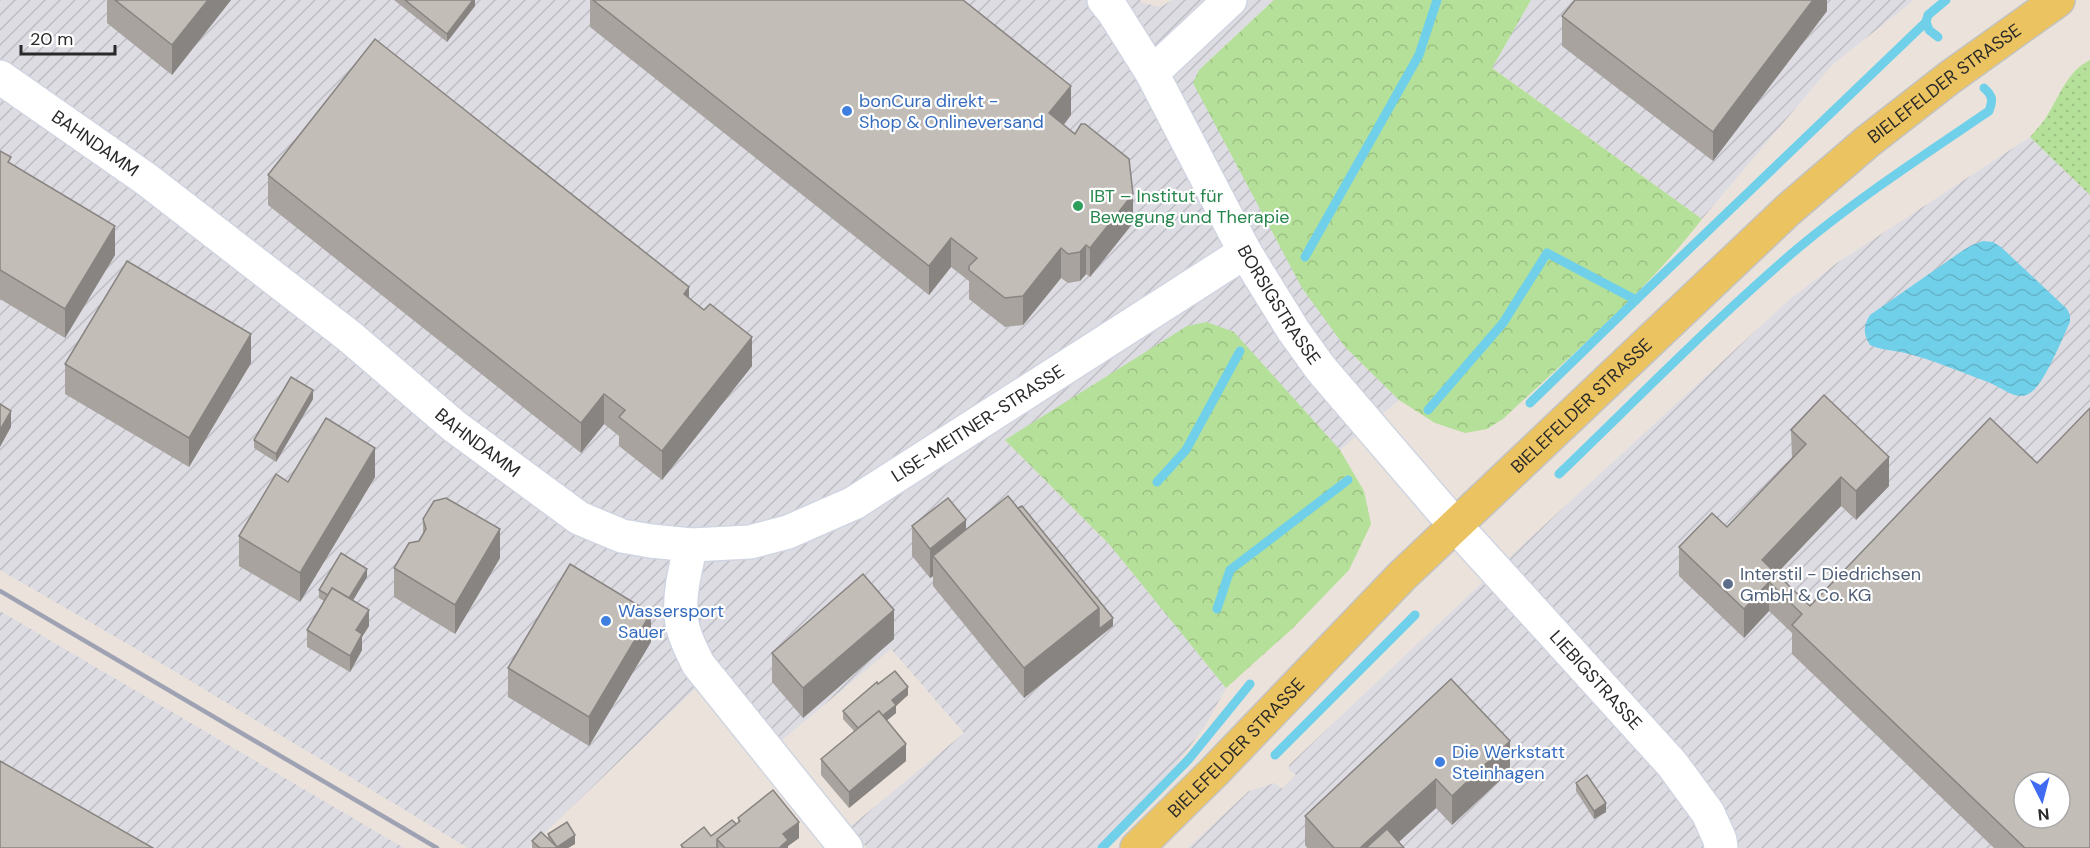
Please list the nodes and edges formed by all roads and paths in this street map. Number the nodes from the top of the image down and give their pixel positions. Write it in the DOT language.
graph roads {
  1 [pos="1104,0"];
  2 [pos="1230,0"];
  3 [pos="2058,0"];
  4 [pos="1152,72"];
  5 [pos="0,77"];
  6 [pos="1245,252"];
  7 [pos="1454,524"];
  8 [pos="691,545"];
  9 [pos="846,848"];
  10 [pos="1137,848"];
  11 [pos="1721,848"];
  1 -- 4 [label="street, BORSIGSTRASSE"];
  2 -- 4 [label="street"];
  3 -- 7 [label="main road, BIELEFELDER STRASSE"];
  4 -- 6 [label="street, BORSIGSTRASSE"];
  5 -- 8 [label="street, BAHNDAMM"];
  6 -- 7 [label="street, BORSIGSTRASSE"];
  6 -- 8 [label="street, LISE-MEITNER-STRASSE"];
  7 -- 10 [label="main road, BIELEFELDER STRASSE"];
  7 -- 11 [label="street, LIEBIGSTRASSE"];
  8 -- 9 [label="street"];
}
